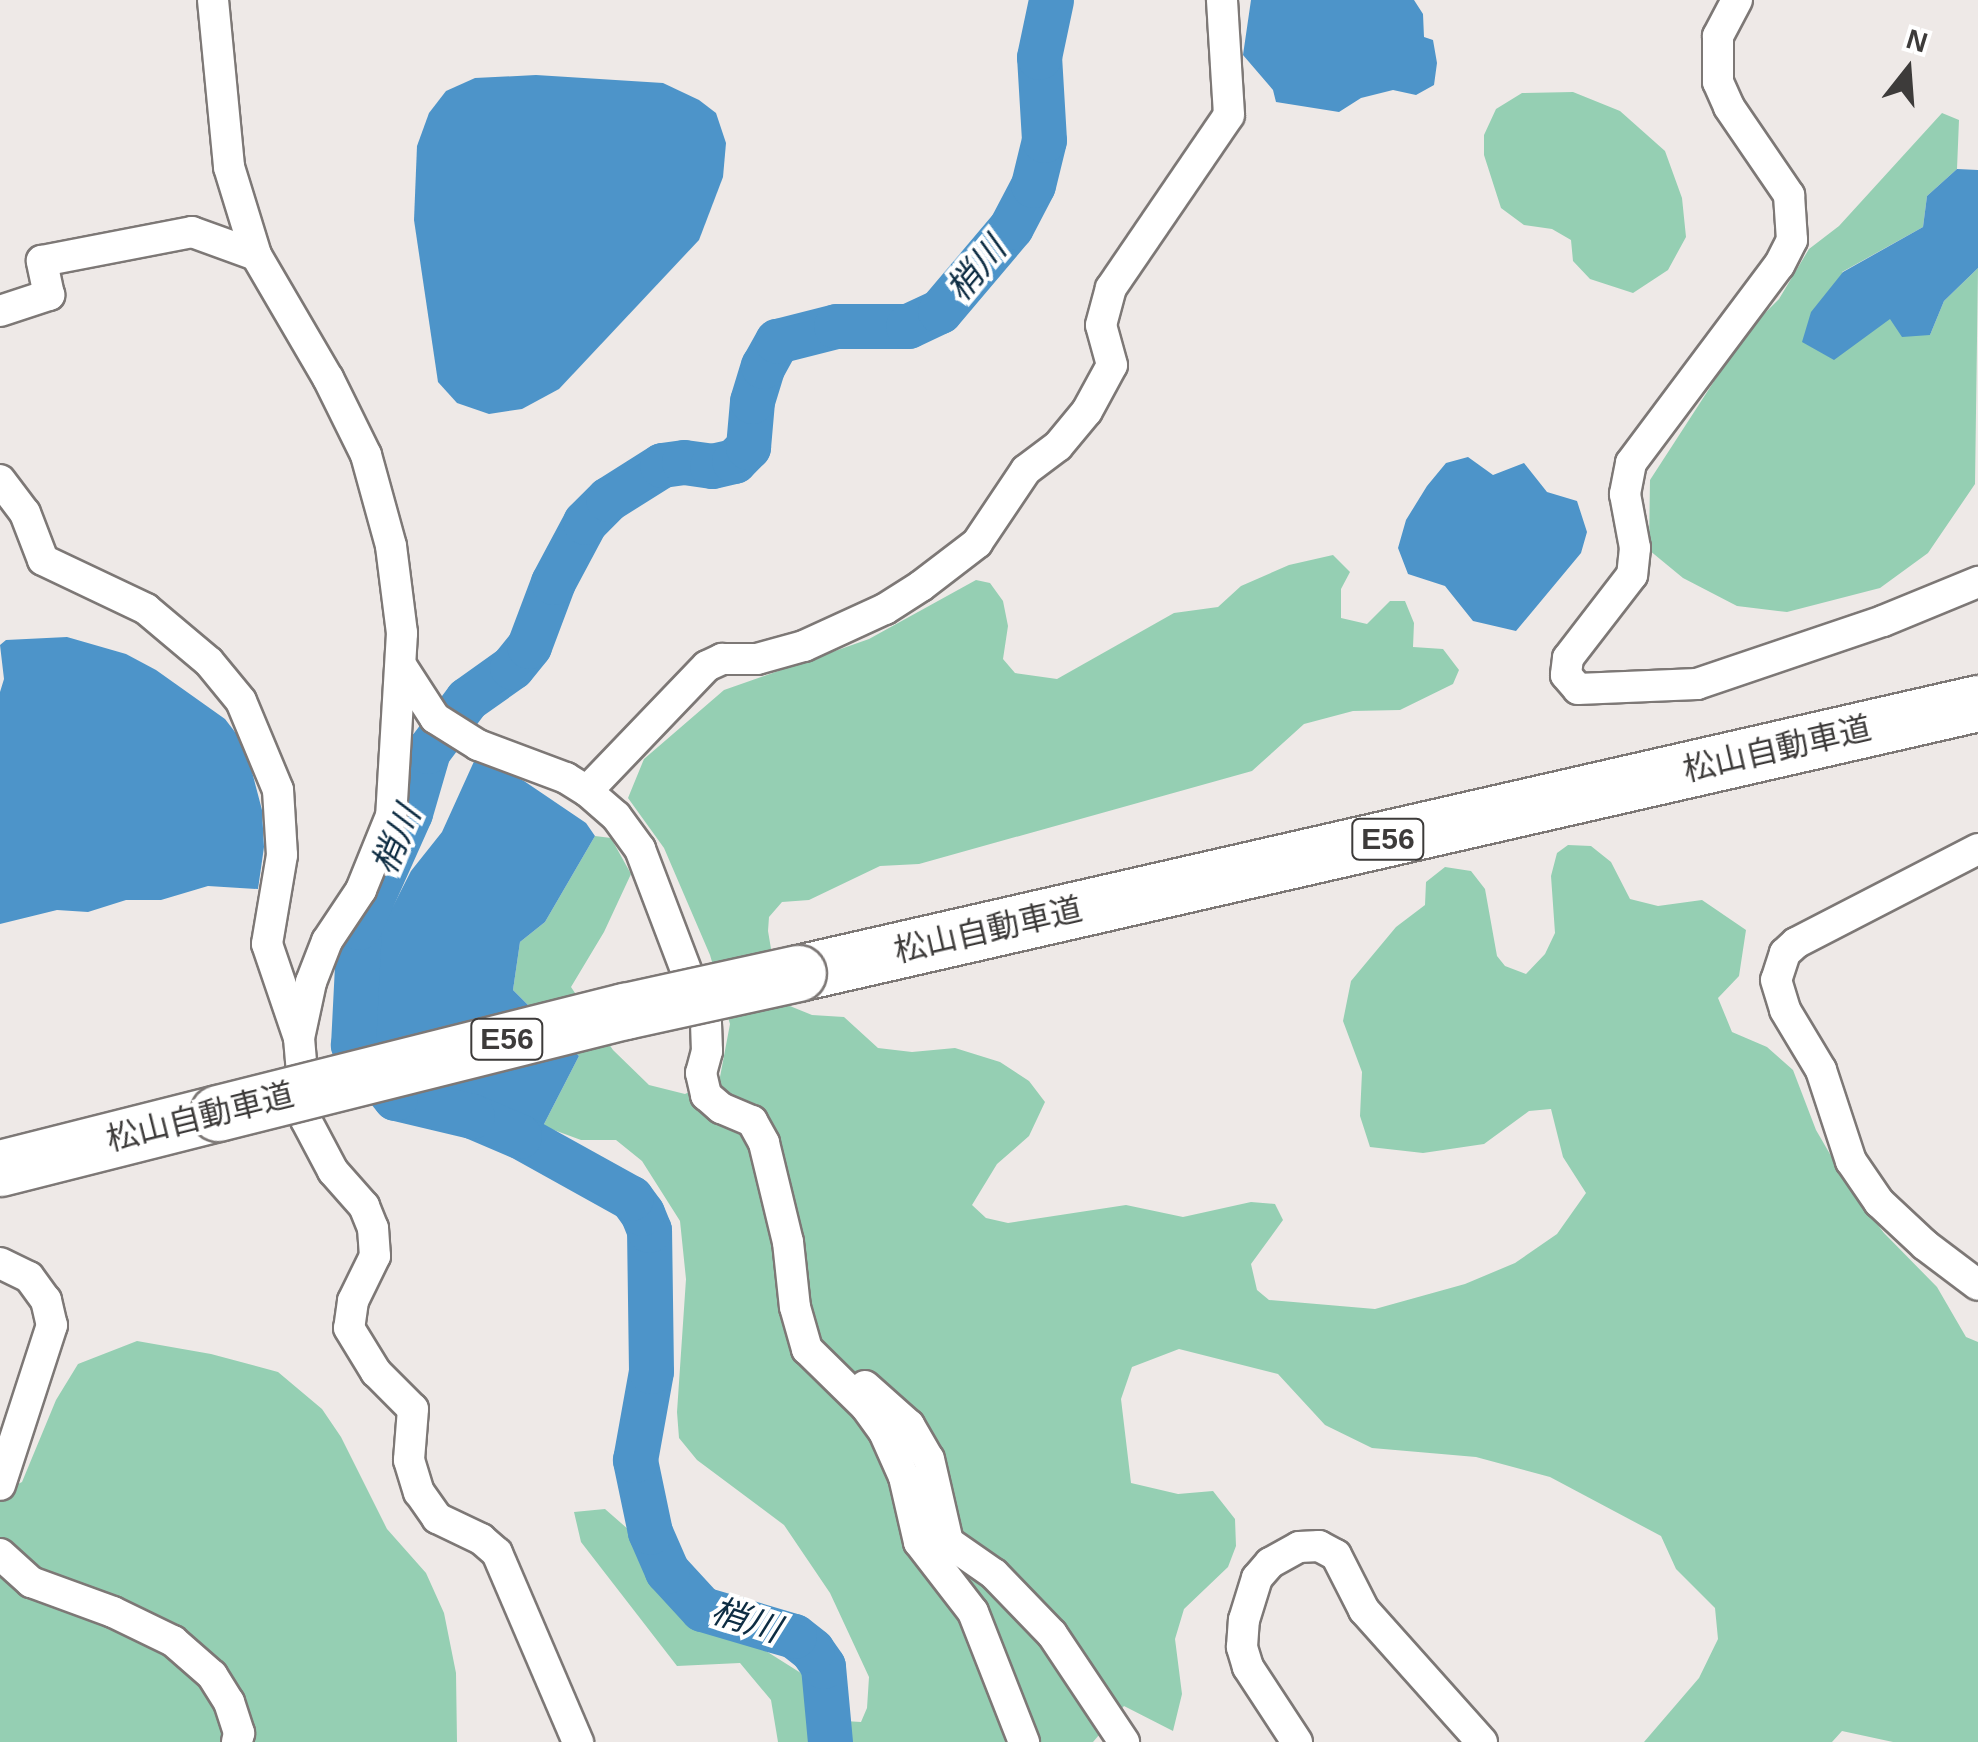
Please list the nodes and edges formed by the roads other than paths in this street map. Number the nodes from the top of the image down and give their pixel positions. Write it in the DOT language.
graph roads {
  1 [pos="212,0"];
  2 [pos="1222,0"];
  3 [pos="1737,0"];
  4 [pos="256,256"];
  5 [pos="0,311"];
  6 [pos="0,480"];
  7 [pos="1978,582"];
  8 [pos="402,668"];
  9 [pos="1978,703"];
  10 [pos="587,791"];
  11 [pos="1978,849"];
  12 [pos="299,1038"];
  13 [pos="0,1168"];
  14 [pos="0,1264"];
  15 [pos="1978,1284"];
  16 [pos="830,1372"];
  17 [pos="0,1485"];
  18 [pos="0,1554"];
  19 [pos="236,1742"];
  20 [pos="578,1742"];
  21 [pos="1024,1742"];
  22 [pos="1124,1742"];
  23 [pos="1297,1742"];
  24 [pos="1482,1742"];
  1 -- 4 [label="street"];
  2 -- 10 [label="street"];
  3 -- 7 [label="street"];
  4 -- 5 [label="street"];
  4 -- 8 [label="street"];
  6 -- 12 [label="street"];
  8 -- 10 [label="street"];
  8 -- 12 [label="street"];
  9 -- 13 [label="highway, 松山自動車道 / E56, bridge"];
  10 -- 16 [label="street"];
  11 -- 15 [label="street"];
  12 -- 20 [label="street"];
  14 -- 17 [label="street"];
  16 -- 21 [label="street"];
  16 -- 22 [label="street"];
  18 -- 19 [label="street"];
  23 -- 24 [label="street"];
}
